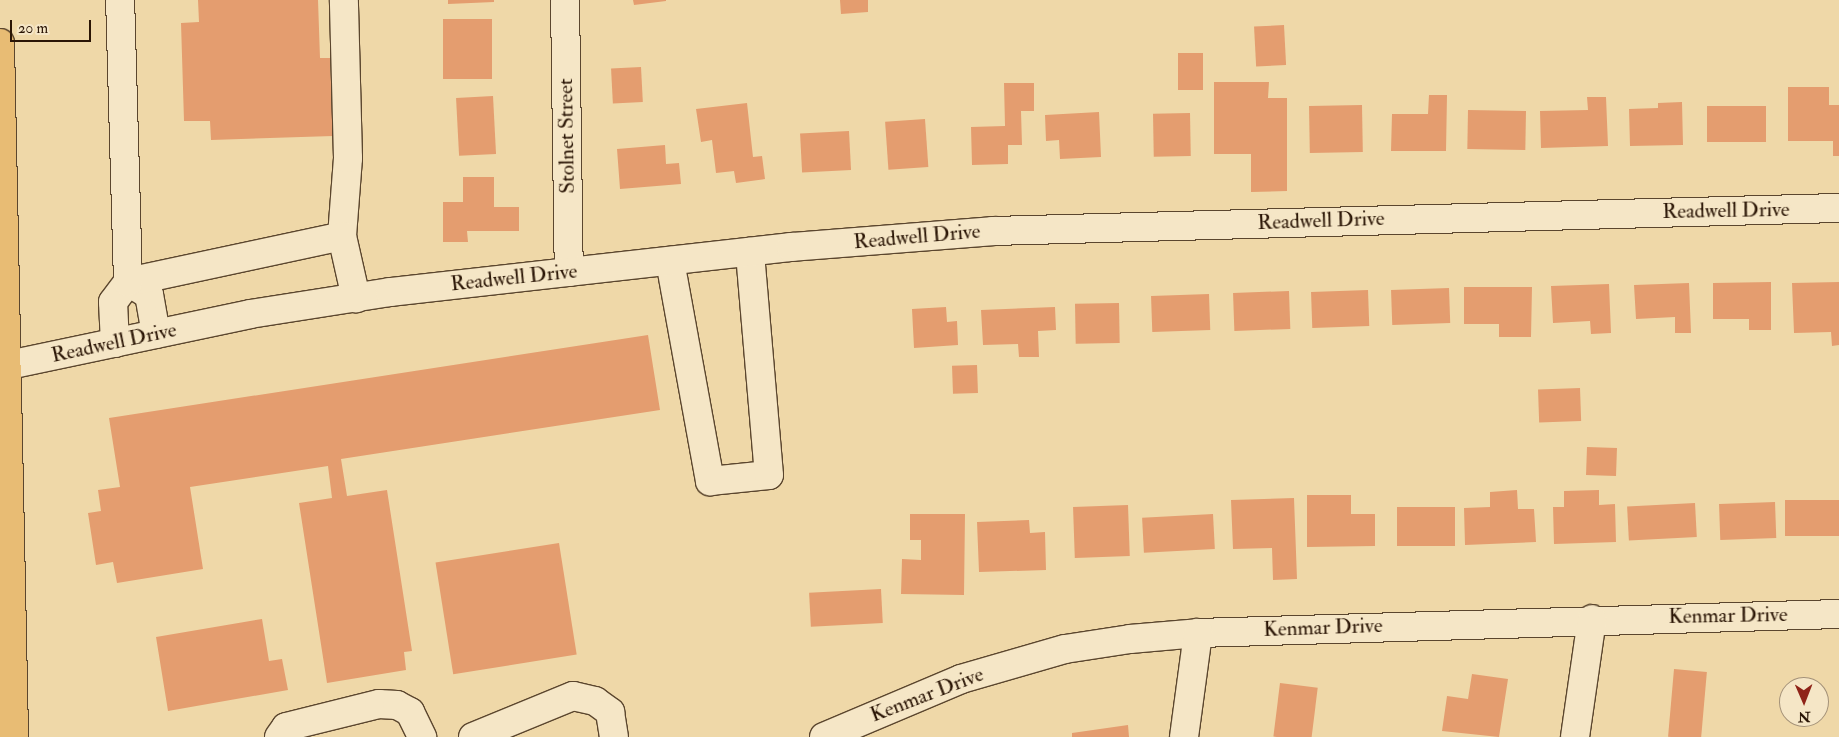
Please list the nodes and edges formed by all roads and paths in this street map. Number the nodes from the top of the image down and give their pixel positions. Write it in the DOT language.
graph roads {
  1 [pos="120,0"];
  2 [pos="344,0"];
  3 [pos="564,0"];
  4 [pos="0,44"];
  5 [pos="1839,208"];
  6 [pos="342,236"];
  7 [pos="750,252"];
  8 [pos="670,261"];
  9 [pos="569,272"];
  10 [pos="128,282"];
  11 [pos="356,298"];
  12 [pos="156,334"];
  13 [pos="115,343"];
  14 [pos="4,366"];
  15 [pos="1839,614"];
  16 [pos="1592,619"];
  17 [pos="1198,633"];
  18 [pos="14,737"];
  19 [pos="279,737"];
  20 [pos="422,737"];
  21 [pos="474,737"];
  22 [pos="614,737"];
  23 [pos="824,737"];
  24 [pos="1184,737"];
  25 [pos="1575,737"];
  1 -- 10 [label="street"];
  2 -- 6 [label="street"];
  3 -- 9 [label="street, Stolnet Street"];
  4 -- 14 [label="main road"];
  5 -- 7 [label="street, Readwell Drive"];
  6 -- 10 [label="street"];
  6 -- 11 [label="street"];
  7 -- 8 [label="street, Readwell Drive"];
  7 -- 8 [label="street"];
  8 -- 9 [label="street, Readwell Drive"];
  9 -- 11 [label="street, Readwell Drive"];
  10 -- 12 [label="street"];
  10 -- 13 [label="street"];
  11 -- 12 [label="street, Readwell Drive"];
  12 -- 13 [label="street, Readwell Drive"];
  13 -- 14 [label="street, Readwell Drive"];
  14 -- 18 [label="main road"];
  15 -- 16 [label="street, Kenmar Drive"];
  16 -- 17 [label="street, Kenmar Drive"];
  16 -- 25 [label="street"];
  17 -- 23 [label="street, Kenmar Drive"];
  17 -- 24 [label="street"];
  19 -- 20 [label="street"];
  21 -- 22 [label="street"];
}
